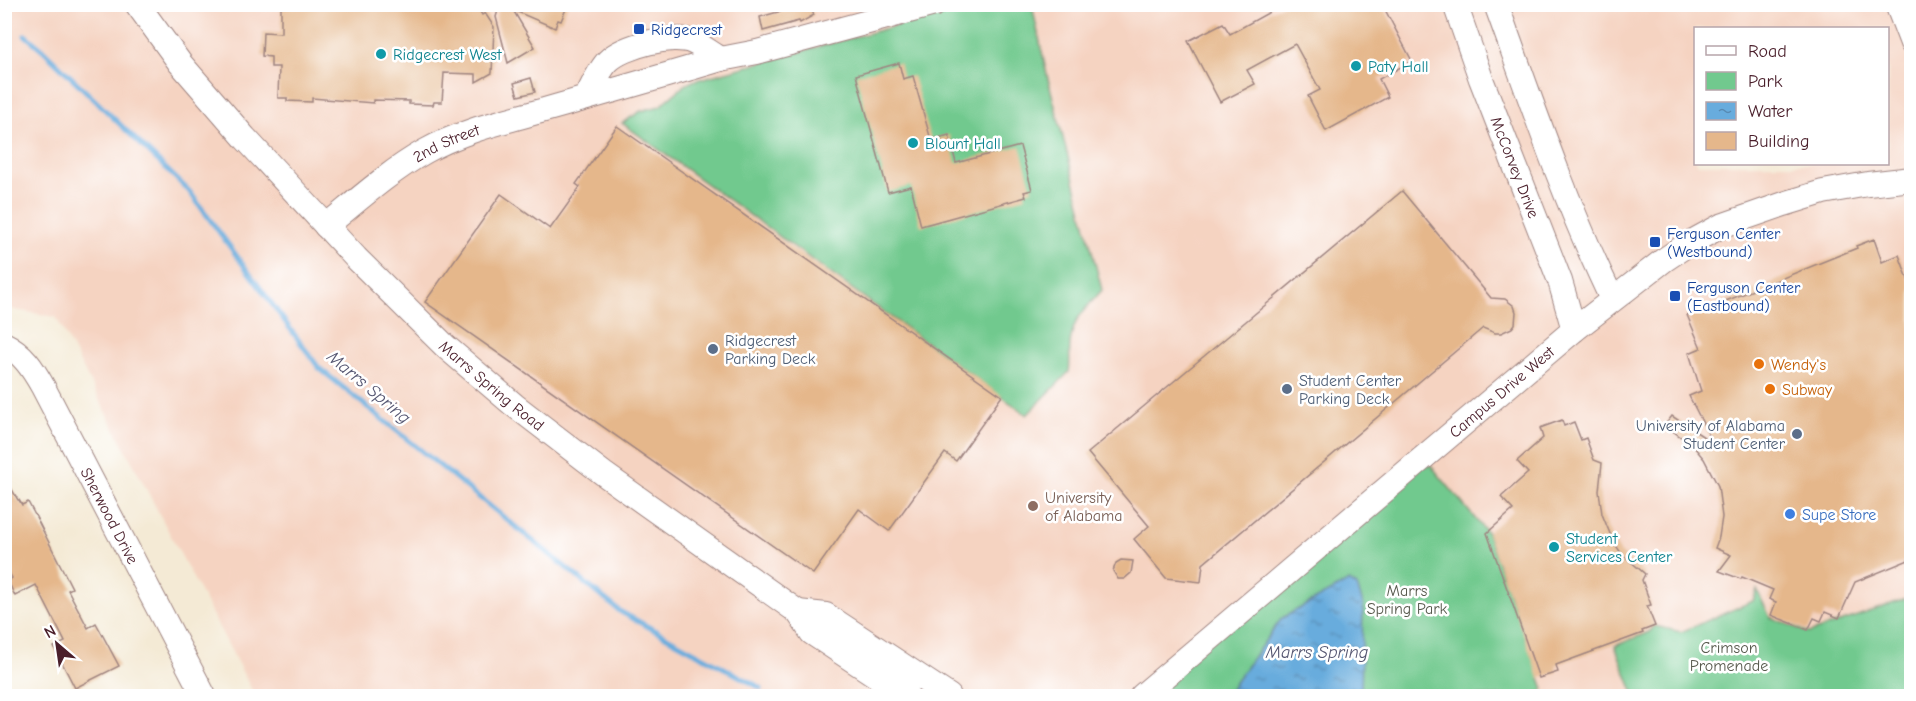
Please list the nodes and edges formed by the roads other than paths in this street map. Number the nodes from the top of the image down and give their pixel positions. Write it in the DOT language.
graph roads {
  1 [pos="138,4"];
  2 [pos="934,4"];
  3 [pos="1455,4"];
  4 [pos="1496,4"];
  5 [pos="1897,4"];
  6 [pos="1911,43"];
  7 [pos="721,59"];
  8 [pos="586,98"];
  9 [pos="1550,154"];
  10 [pos="1515,166"];
  11 [pos="1911,179"];
  12 [pos="326,226"];
  13 [pos="1612,299"];
  14 [pos="1574,330"];
  15 [pos="4,344"];
  16 [pos="798,612"];
  17 [pos="204,696"];
  18 [pos="908,696"];
  19 [pos="949,696"];
  20 [pos="1142,696"];
  1 -- 12 [label="street, Marrs Spring Road"];
  2 -- 7 [label="street, 2nd Street"];
  3 -- 10 [label="street, McCorvey Drive"];
  4 -- 9 [label="street"];
  5 -- 6 [label="street"];
  7 -- 8 [label="street, 2nd Street"];
  7 -- 8 [label="street"];
  8 -- 12 [label="street, 2nd Street"];
  9 -- 10 [label="street"];
  9 -- 13 [label="street"];
  10 -- 14 [label="street, McCorvey Drive"];
  11 -- 13 [label="street, Campus Drive West"];
  12 -- 16 [label="street, Marrs Spring Road"];
  13 -- 14 [label="street, Campus Drive West"];
  14 -- 20 [label="street, Campus Drive West"];
  15 -- 17 [label="street, Sherwood Drive"];
  16 -- 18 [label="street, Marrs Spring Road"];
  16 -- 19 [label="street"];
}
